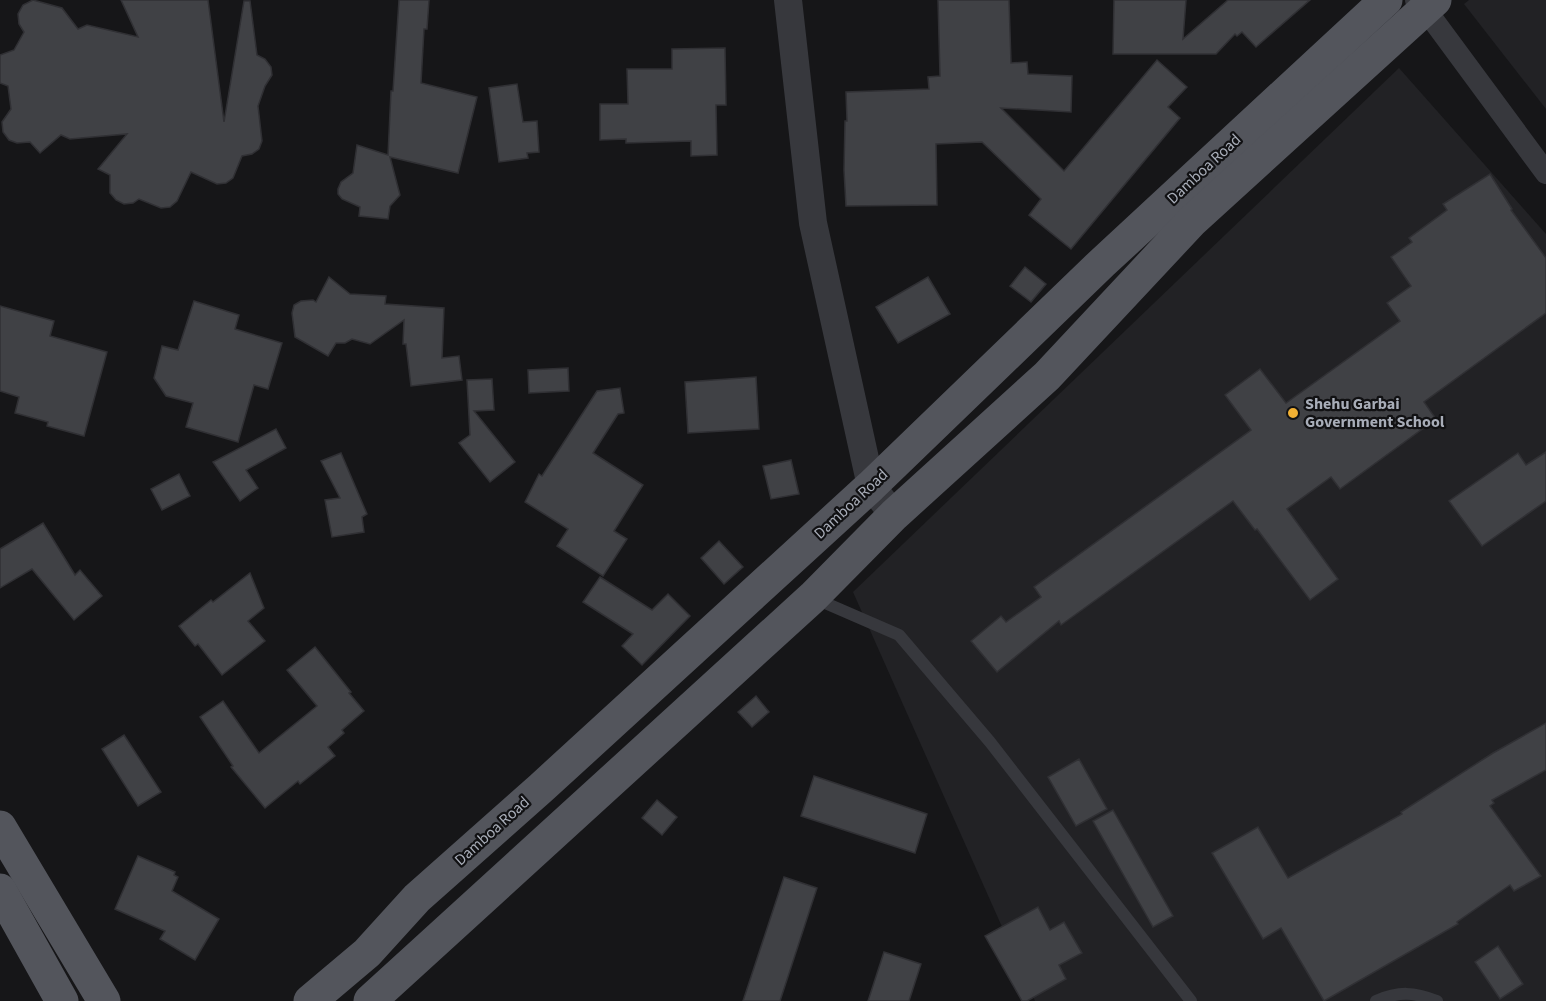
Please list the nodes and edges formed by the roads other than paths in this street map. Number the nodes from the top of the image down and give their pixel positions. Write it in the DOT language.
graph roads {
  1 [pos="788,0"];
  2 [pos="1386,0"];
  3 [pos="1426,3"];
  4 [pos="1546,173"];
  5 [pos="871,486"];
  6 [pos="894,515"];
  7 [pos="813,597"];
  8 [pos="0,827"];
  9 [pos="0,890"];
  10 [pos="62,1001"];
  11 [pos="104,1001"];
  12 [pos="310,1001"];
  13 [pos="370,1001"];
  14 [pos="1191,1001"];
  15 [pos="1376,1001"];
  16 [pos="1437,1001"];
  1 -- 5 [label="street"];
  2 -- 5 [label="main road, Damboa Road"];
  3 -- 4 [label="street"];
  3 -- 6 [label="main road, Damboa Road"];
  5 -- 6 [label="street"];
  5 -- 12 [label="main road, Damboa Road"];
  6 -- 7 [label="main road, Damboa Road"];
  7 -- 13 [label="main road, Damboa Road"];
  7 -- 14 [label="lane"];
  8 -- 11 [label="main road"];
  9 -- 10 [label="main road"];
  15 -- 16 [label="lane"];
}
